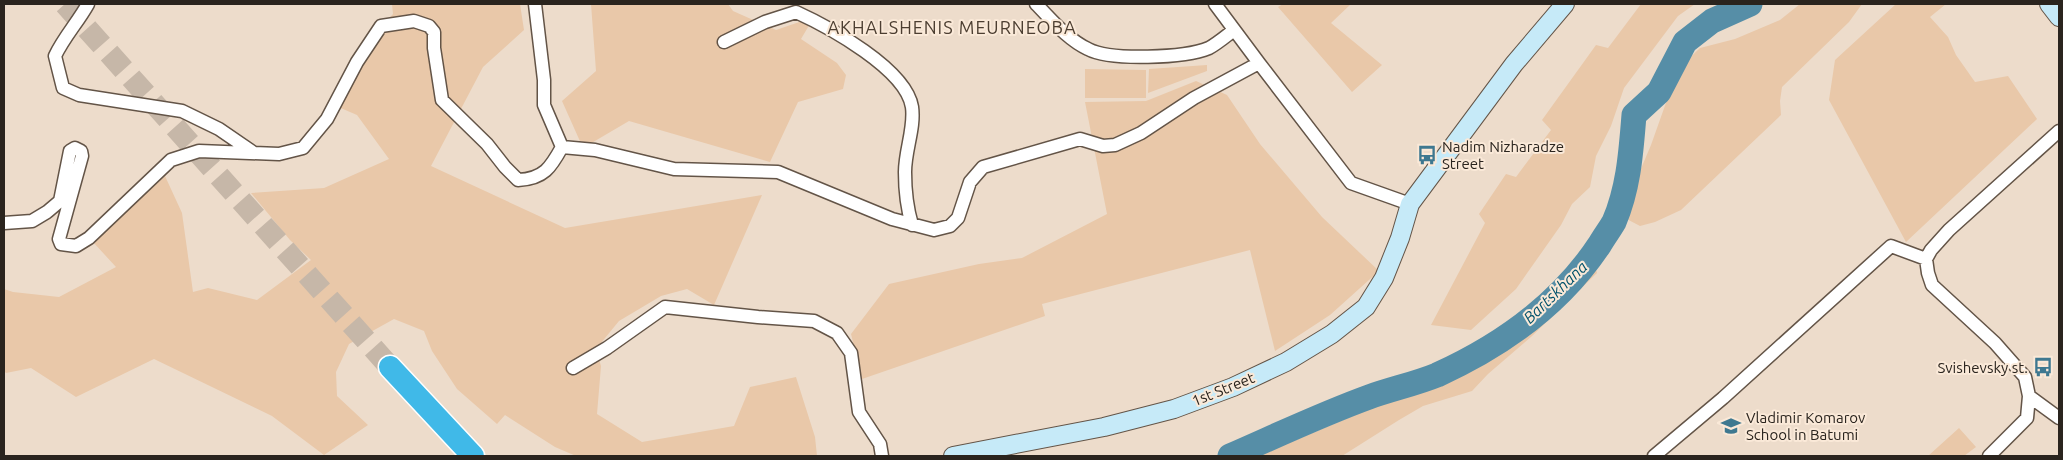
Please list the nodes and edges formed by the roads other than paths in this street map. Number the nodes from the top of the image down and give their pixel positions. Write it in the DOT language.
graph roads {
  1 [pos="88,4"];
  2 [pos="535,4"];
  3 [pos="1036,4"];
  4 [pos="1215,4"];
  5 [pos="1564,4"];
  6 [pos="2049,4"];
  7 [pos="2059,16"];
  8 [pos="1234,30"];
  9 [pos="724,42"];
  10 [pos="1259,64"];
  11 [pos="2059,131"];
  12 [pos="562,146"];
  13 [pos="254,153"];
  14 [pos="1410,204"];
  15 [pos="4,223"];
  16 [pos="912,225"];
  17 [pos="1926,259"];
  18 [pos="390,367"];
  19 [pos="574,368"];
  20 [pos="2029,396"];
  21 [pos="2059,418"];
  22 [pos="474,456"];
  23 [pos="882,456"];
  24 [pos="953,456"];
  25 [pos="1654,456"];
  26 [pos="1988,456"];
  1 -- 13 [label="street"];
  2 -- 12 [label="street"];
  3 -- 8 [label="street"];
  4 -- 8 [label="street"];
  5 -- 14 [label="main road"];
  6 -- 7 [label="main road"];
  8 -- 10 [label="street"];
  9 -- 16 [label="street"];
  10 -- 14 [label="street"];
  10 -- 16 [label="street"];
  11 -- 17 [label="street"];
  12 -- 13 [label="street"];
  12 -- 16 [label="street"];
  13 -- 15 [label="street"];
  14 -- 24 [label="main road, 1st Street"];
  17 -- 20 [label="street"];
  17 -- 25 [label="street"];
  18 -- 22 [label="highway"];
  19 -- 23 [label="street"];
  20 -- 21 [label="street"];
  20 -- 26 [label="street"];
}
